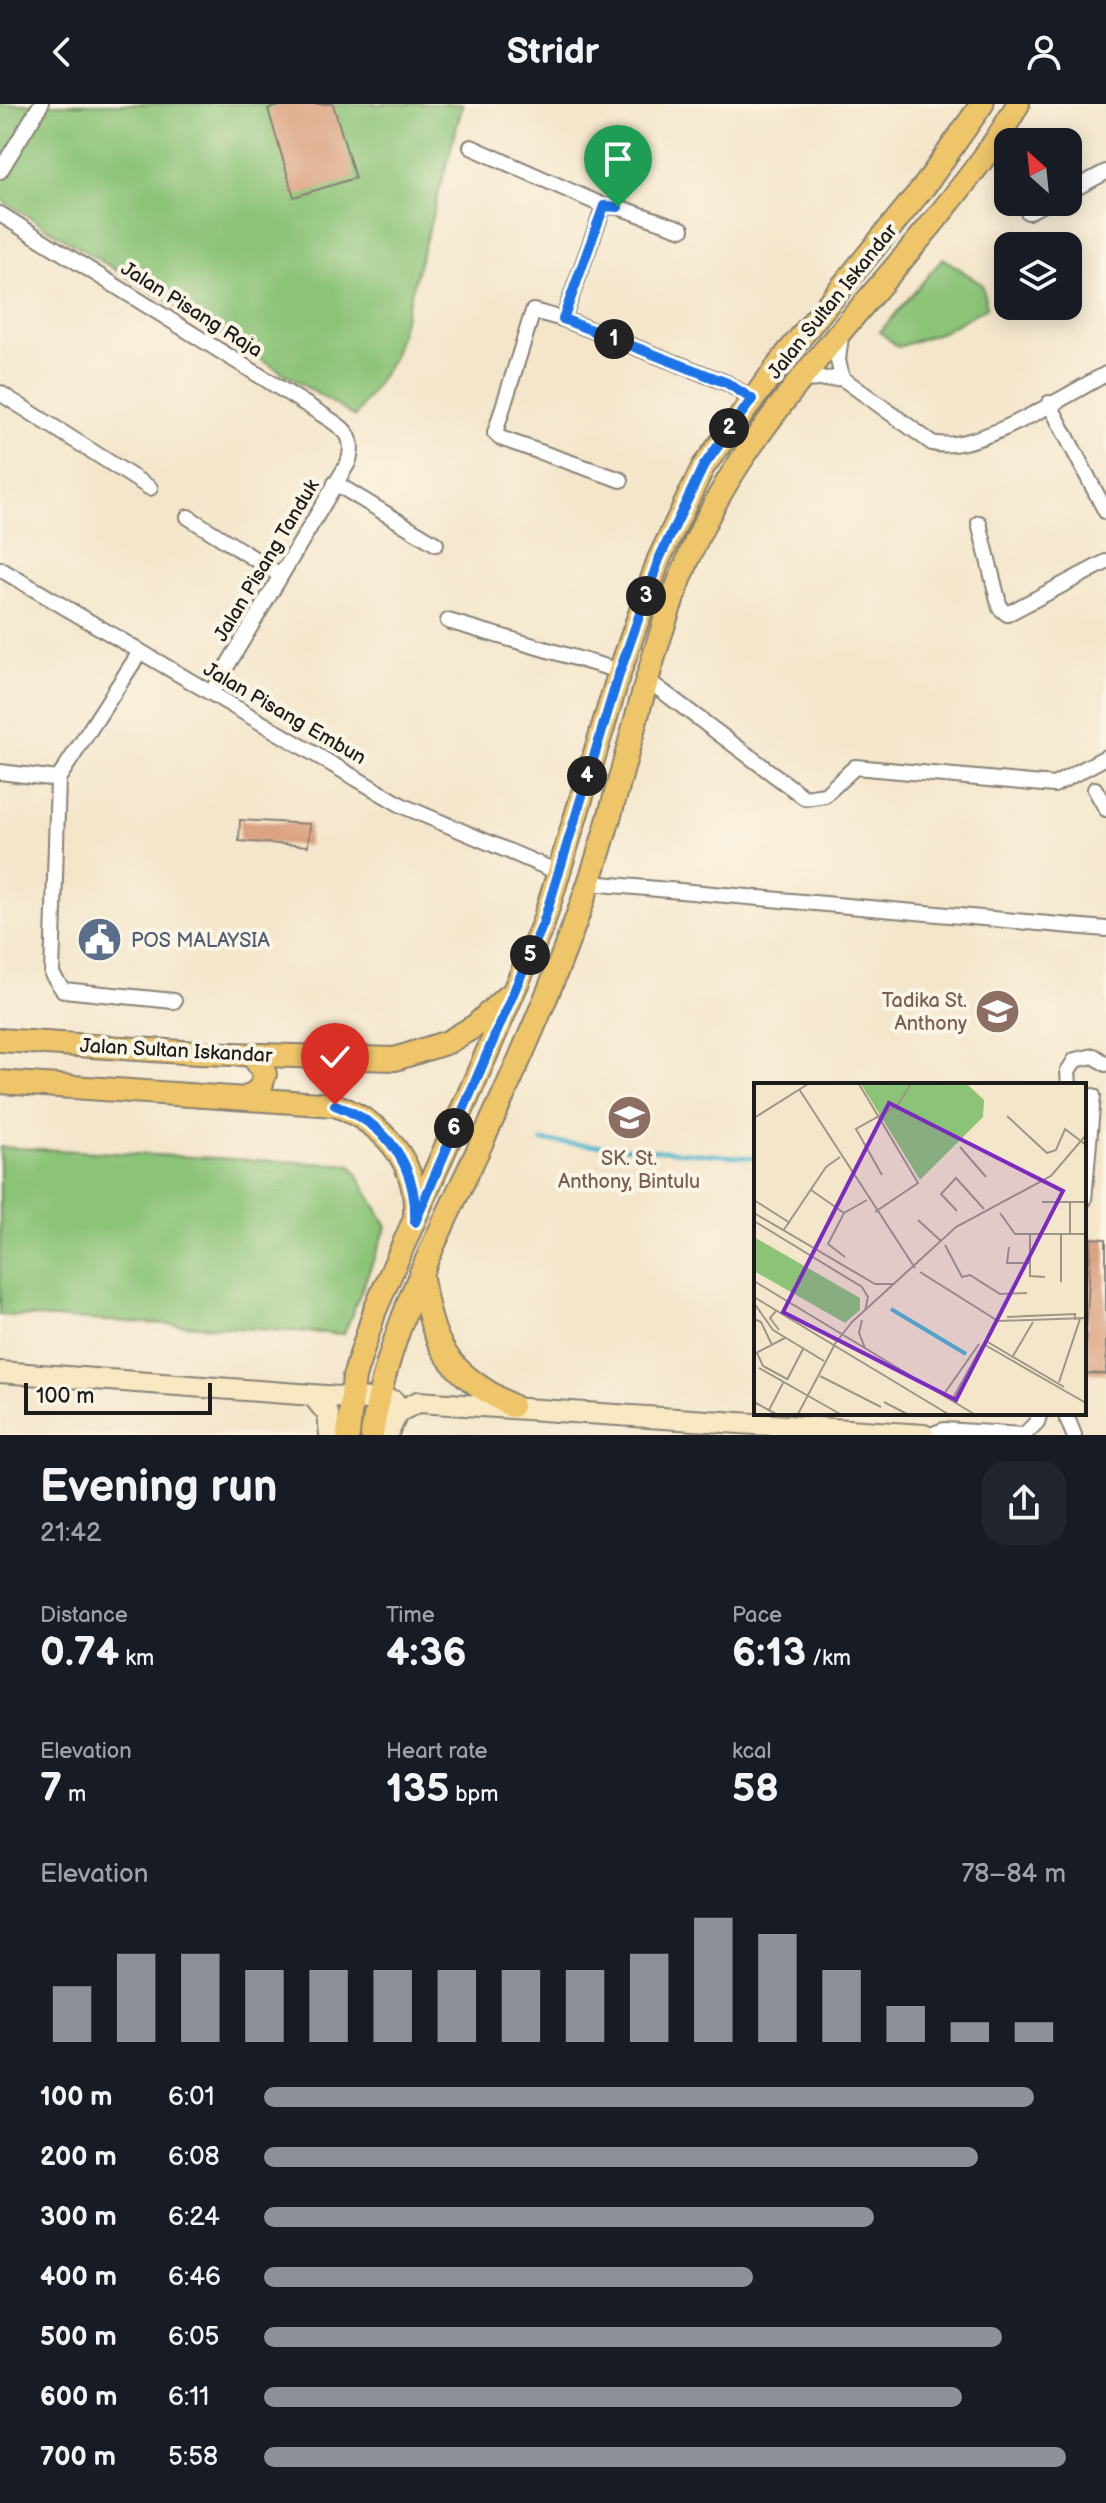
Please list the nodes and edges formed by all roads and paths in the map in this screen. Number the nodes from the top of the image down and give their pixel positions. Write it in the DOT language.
graph roads {
  1 [pos="41,104"];
  2 [pos="982,104"];
  3 [pos="1018,104"];
  4 [pos="471,147"];
  5 [pos="0,171"];
  6 [pos="1106,172"];
  7 [pos="1082,185"];
  8 [pos="604,206"];
  9 [pos="0,214"];
  10 [pos="682,229"];
  11 [pos="563,319"];
  12 [pos="844,328"];
  13 [pos="1106,374"];
  14 [pos="842,378"];
  15 [pos="801,380"];
  16 [pos="0,393"];
  17 [pos="752,399"];
  18 [pos="1049,403"];
  19 [pos="353,447"];
  20 [pos="621,480"];
  21 [pos="335,483"];
  22 [pos="150,488"];
  23 [pos="1105,506"];
  24 [pos="188,517"];
  25 [pos="979,523"];
  26 [pos="436,544"];
  27 [pos="1106,562"];
  28 [pos="0,569"];
  29 [pos="280,575"];
  30 [pos="448,621"];
  31 [pos="140,652"];
  32 [pos="620,671"];
  33 [pos="646,679"];
  34 [pos="211,693"];
  35 [pos="1106,757"];
  36 [pos="0,772"];
  37 [pos="58,779"];
  38 [pos="1095,789"];
  39 [pos="1106,809"];
  40 [pos="560,873"];
  41 [pos="590,883"];
  42 [pos="1106,929"];
  43 [pos="516,988"];
  44 [pos="174,1001"];
  45 [pos="0,1040"];
  46 [pos="252,1055"];
  47 [pos="1104,1061"];
  48 [pos="0,1082"];
  49 [pos="1069,1083"];
  50 [pos="1106,1087"];
  51 [pos="1089,1096"];
  52 [pos="248,1097"];
  53 [pos="1086,1158"];
  54 [pos="415,1222"];
  55 [pos="421,1271"];
  56 [pos="0,1372"];
  57 [pos="313,1396"];
  58 [pos="352,1398"];
  59 [pos="377,1400"];
  60 [pos="418,1402"];
  61 [pos="512,1406"];
  62 [pos="1039,1415"];
  63 [pos="1066,1415"];
  64 [pos="330,1435"];
  65 [pos="348,1435"];
  66 [pos="372,1435"];
  67 [pos="387,1435"];
  68 [pos="927,1435"];
  69 [pos="1023,1435"];
  70 [pos="1074,1435"];
  1 -- 5 [label="street"];
  2 -- 17 [label="main road, Jalan Sultan Iskandar"];
  3 -- 12 [label="main road, Jalan Sultan Iskandar"];
  4 -- 8 [label="street"];
  6 -- 7 [label="street"];
  8 -- 10 [label="street"];
  8 -- 11 [label="street"];
  9 -- 19 [label="street, Jalan Pisang Raja"];
  11 -- 17 [label="street"];
  11 -- 20 [label="street"];
  12 -- 14 [label="street"];
  12 -- 15 [label="main road, Jalan Sultan Iskandar"];
  13 -- 18 [label="street"];
  14 -- 15 [label="street"];
  14 -- 18 [label="street"];
  15 -- 33 [label="main road, Jalan Sultan Iskandar"];
  16 -- 22 [label="street"];
  17 -- 32 [label="main road, Jalan Sultan Iskandar"];
  18 -- 23 [label="street"];
  19 -- 21 [label="street, Jalan Pisang Tanduk"];
  21 -- 26 [label="street"];
  21 -- 29 [label="street, Jalan Pisang Tanduk"];
  24 -- 29 [label="street"];
  25 -- 27 [label="street"];
  28 -- 31 [label="street, Jalan Pisang Embun"];
  29 -- 34 [label="street, Jalan Pisang Tanduk"];
  30 -- 32 [label="street"];
  31 -- 34 [label="street, Jalan Pisang Embun"];
  31 -- 37 [label="street"];
  32 -- 40 [label="main road, Jalan Sultan Iskandar"];
  33 -- 35 [label="street"];
  33 -- 41 [label="main road, Jalan Sultan Iskandar"];
  34 -- 40 [label="street, Jalan Pisang Embun"];
  36 -- 37 [label="street"];
  37 -- 44 [label="street"];
  38 -- 39 [label="street"];
  40 -- 43 [label="main road, Jalan Sultan Iskandar"];
  41 -- 42 [label="street"];
  41 -- 55 [label="main road, Jalan Sultan Iskandar"];
  43 -- 46 [label="main road, Jalan Sultan Iskandar"];
  43 -- 54 [label="main road"];
  45 -- 46 [label="main road, Jalan Sultan Iskandar"];
  46 -- 52 [label="main road"];
  47 -- 49 [label="street"];
  48 -- 52 [label="main road"];
  50 -- 51 [label="street"];
  51 -- 53 [label="street"];
  52 -- 54 [label="main road"];
  54 -- 58 [label="main road"];
  55 -- 59 [label="main road, Jalan Sultan Iskandar"];
  55 -- 61 [label="main road"];
  56 -- 57 [label="main road"];
  57 -- 58 [label="main road"];
  57 -- 64 [label="main road"];
  58 -- 59 [label="main road"];
  58 -- 65 [label="main road"];
  59 -- 60 [label="main road"];
  59 -- 66 [label="main road, Jalan Sultan Iskandar"];
  60 -- 61 [label="main road"];
  60 -- 67 [label="main road"];
  61 -- 68 [label="main road"];
  62 -- 69 [label="street"];
  63 -- 70 [label="street"];
  68 -- 69 [label="street"];
}
